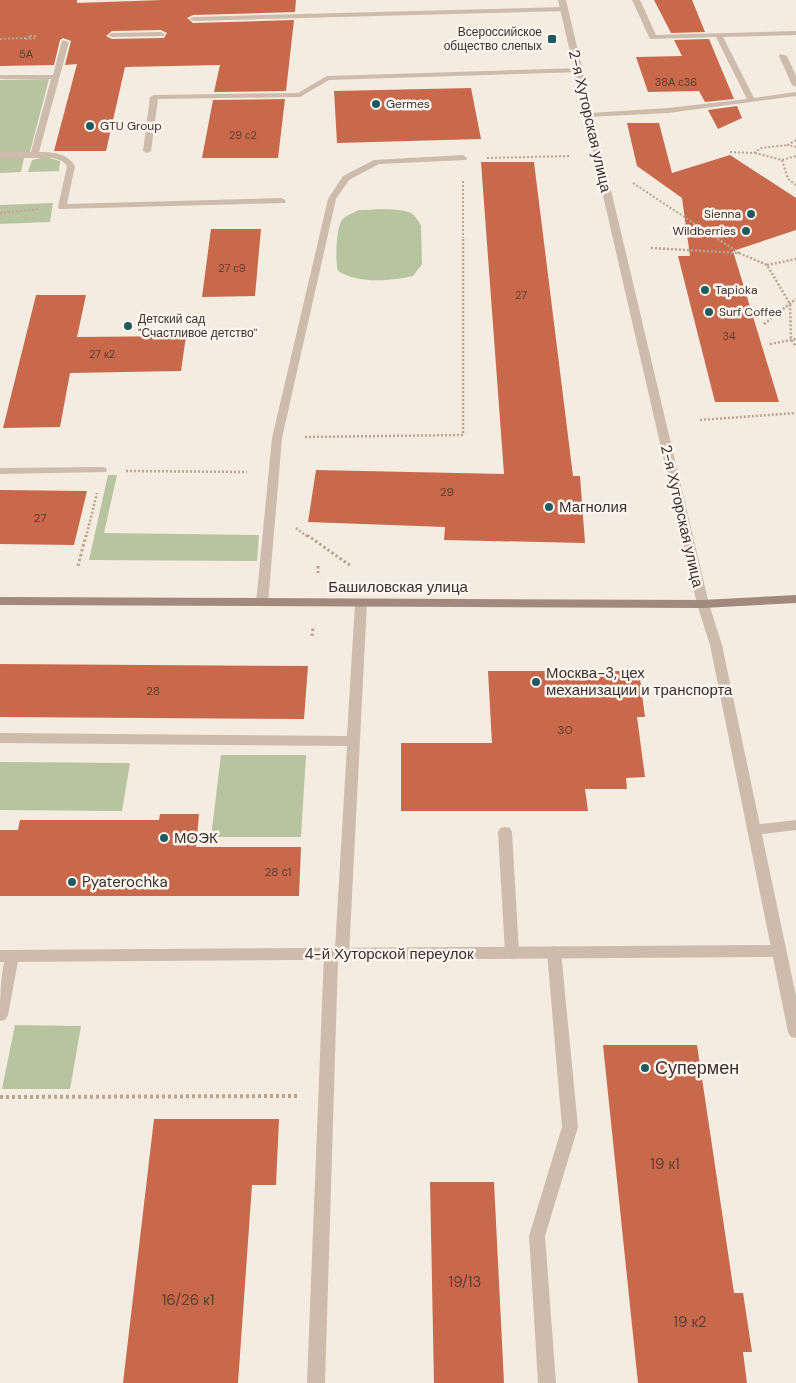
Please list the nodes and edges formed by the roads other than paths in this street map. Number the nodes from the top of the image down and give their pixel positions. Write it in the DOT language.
graph roads {
  1 [pos="562,0"];
  2 [pos="636,0"];
  3 [pos="564,8"];
  4 [pos="193,19"];
  5 [pos="796,33"];
  6 [pos="161,34"];
  7 [pos="718,34"];
  8 [pos="112,35"];
  9 [pos="64,42"];
  10 [pos="783,56"];
  11 [pos="580,70"];
  12 [pos="0,77"];
  13 [pos="56,77"];
  14 [pos="796,85"];
  15 [pos="796,94"];
  16 [pos="752,101"];
  17 [pos="590,115"];
  18 [pos="147,151"];
  19 [pos="0,155"];
  20 [pos="34,155"];
  21 [pos="463,158"];
  22 [pos="282,201"];
  23 [pos="102,470"];
  24 [pos="0,471"];
  25 [pos="796,599"];
  26 [pos="0,601"];
  27 [pos="262,603"];
  28 [pos="361,603"];
  29 [pos="702,604"];
  30 [pos="0,738"];
  31 [pos="353,741"];
  32 [pos="796,825"];
  33 [pos="754,830"];
  34 [pos="505,832"];
  35 [pos="779,951"];
  36 [pos="554,952"];
  37 [pos="512,953"];
  38 [pos="337,954"];
  39 [pos="6,956"];
  40 [pos="0,1015"];
  41 [pos="796,1032"];
  42 [pos="316,1383"];
  43 [pos="547,1383"];
  1 -- 3 [label="street, 2-я Хуторская улица"];
  2 -- 7 [label="street"];
  3 -- 4 [label="street"];
  3 -- 11 [label="street, 2-я Хуторская улица"];
  5 -- 7 [label="street"];
  6 -- 8 [label="street"];
  7 -- 16 [label="street"];
  9 -- 13 [label="street"];
  10 -- 14 [label="street"];
  11 -- 17 [label="street, 2-я Хуторская улица"];
  11 -- 18 [label="street"];
  12 -- 13 [label="street"];
  13 -- 20 [label="street"];
  15 -- 16 [label="street"];
  16 -- 17 [label="street"];
  17 -- 29 [label="street, 2-я Хуторская улица"];
  19 -- 20 [label="street"];
  20 -- 22 [label="street"];
  21 -- 27 [label="street"];
  23 -- 24 [label="street"];
  25 -- 29 [label="main road, Башиловская улица"];
  26 -- 27 [label="main road, Башиловская улица"];
  27 -- 28 [label="main road, Башиловская улица"];
  28 -- 29 [label="main road, Башиловская улица"];
  28 -- 31 [label="street"];
  29 -- 33 [label="street, 2-я Хуторская улица"];
  30 -- 31 [label="street"];
  31 -- 38 [label="street"];
  32 -- 33 [label="street"];
  33 -- 35 [label="street, 2-я Хуторская улица"];
  34 -- 37 [label="street"];
  35 -- 36 [label="street, 4-й Хуторской переулок"];
  35 -- 41 [label="street, 2-я Хуторская улица"];
  36 -- 37 [label="street, 4-й Хуторской переулок"];
  36 -- 43 [label="street"];
  37 -- 38 [label="street, 4-й Хуторской переулок"];
  38 -- 39 [label="street, 4-й Хуторской переулок"];
  38 -- 42 [label="street"];
  39 -- 40 [label="street"];
}
